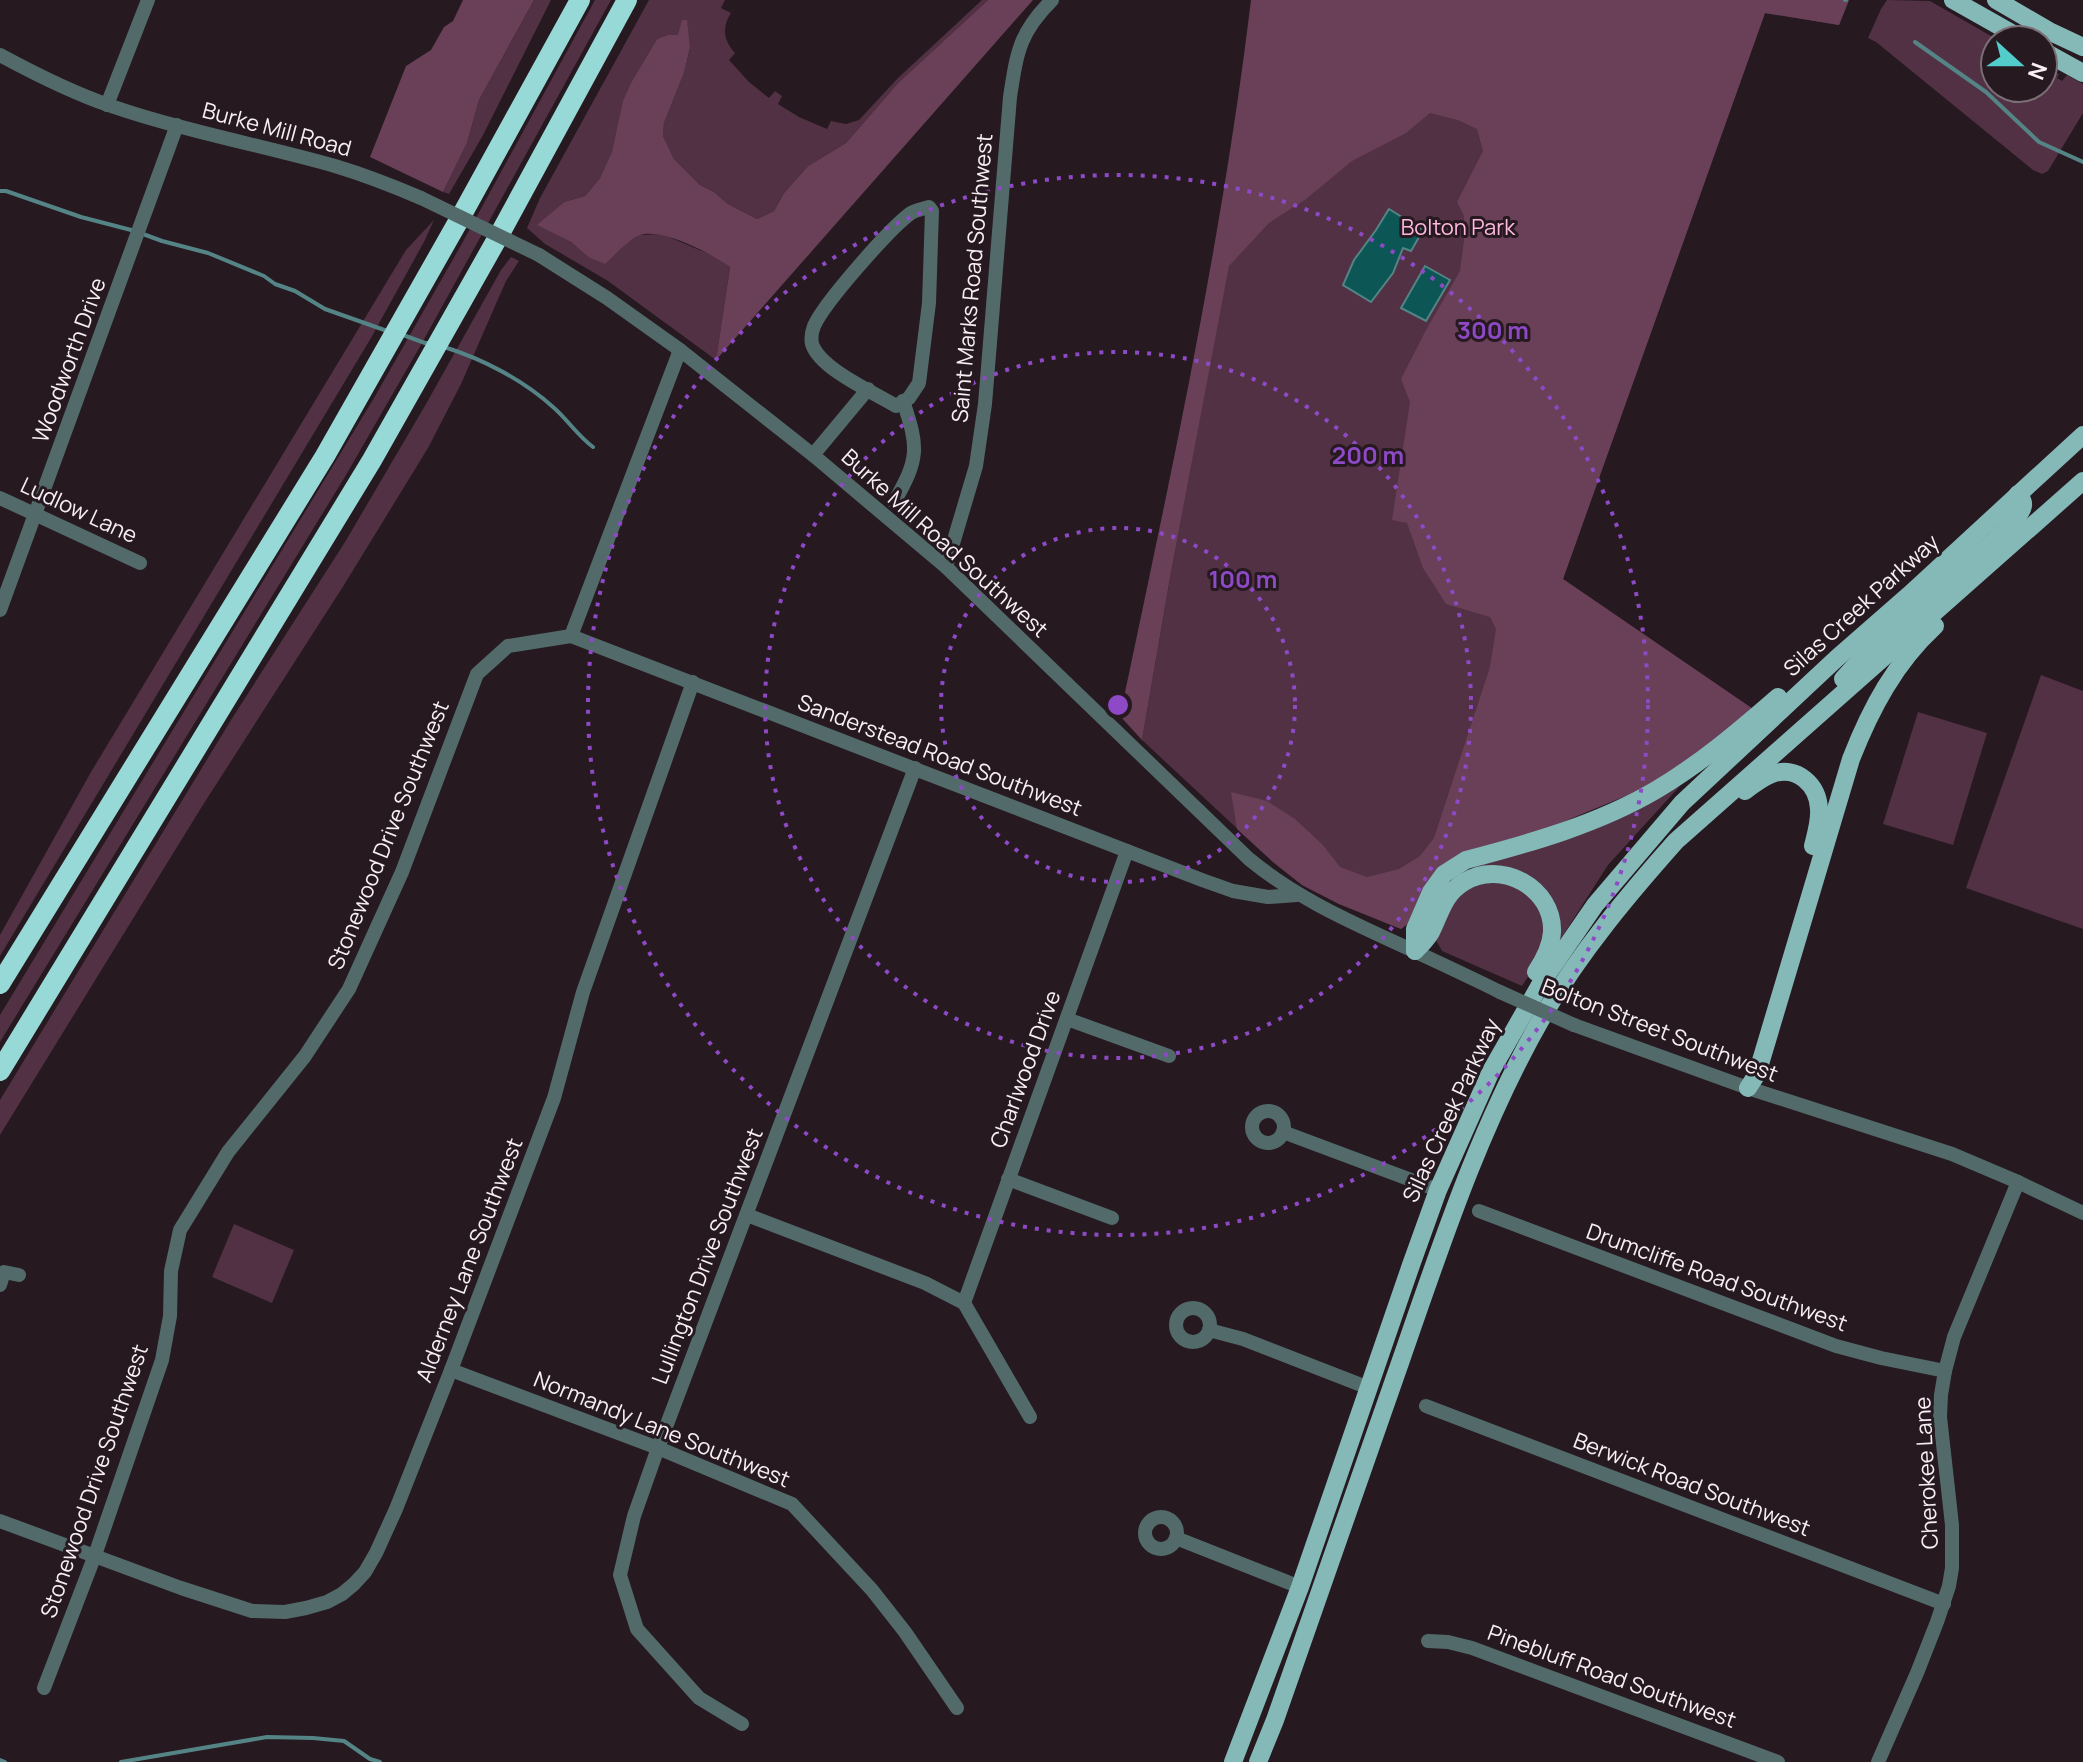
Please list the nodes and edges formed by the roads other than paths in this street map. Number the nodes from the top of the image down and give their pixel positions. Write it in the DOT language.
graph roads {
  1 [pos="148,0"];
  2 [pos="580,0"];
  3 [pos="627,0"];
  4 [pos="1052,0"];
  5 [pos="1953,0"];
  6 [pos="1996,0"];
  7 [pos="1996,24"];
  8 [pos="2083,47"];
  9 [pos="0,55"];
  10 [pos="2059,60"];
  11 [pos="2083,73"];
  12 [pos="107,105"];
  13 [pos="177,125"];
  14 [pos="539,255"];
  15 [pos="680,350"];
  16 [pos="868,389"];
  17 [pos="903,401"];
  18 [pos="2083,435"];
  19 [pos="813,455"];
  20 [pos="2083,481"];
  21 [pos="2018,494"];
  22 [pos="0,498"];
  23 [pos="894,502"];
  24 [pos="36,516"];
  25 [pos="2008,547"];
  26 [pos="140,563"];
  27 [pos="946,567"];
  28 [pos="0,610"];
  29 [pos="571,636"];
  30 [pos="1837,658"];
  31 [pos="693,682"];
  32 [pos="1825,708"];
  33 [pos="915,768"];
  34 [pos="1676,841"];
  35 [pos="1127,851"];
  36 [pos="1297,895"];
  37 [pos="1415,951"];
  38 [pos="0,984"];
  39 [pos="1067,1019"];
  40 [pos="1169,1056"];
  41 [pos="0,1071"];
  42 [pos="1491,1071"];
  43 [pos="1748,1088"];
  44 [pos="1283,1132"];
  45 [pos="1008,1179"];
  46 [pos="2018,1182"];
  47 [pos="1438,1190"];
  48 [pos="1479,1211"];
  49 [pos="2083,1213"];
  50 [pos="747,1215"];
  51 [pos="1112,1218"];
  52 [pos="19,1275"];
  53 [pos="0,1285"];
  54 [pos="964,1303"];
  55 [pos="1209,1330"];
  56 [pos="451,1370"];
  57 [pos="1945,1371"];
  58 [pos="1369,1388"];
  59 [pos="1426,1406"];
  60 [pos="1030,1417"];
  61 [pos="658,1448"];
  62 [pos="0,1521"];
  63 [pos="1176,1538"];
  64 [pos="95,1555"];
  65 [pos="1300,1587"];
  66 [pos="1944,1604"];
  67 [pos="1428,1641"];
  68 [pos="44,1688"];
  69 [pos="957,1708"];
  70 [pos="742,1724"];
  71 [pos="1233,1762"];
  72 [pos="1258,1762"];
  73 [pos="1778,1762"];
  74 [pos="1878,1762"];
  1 -- 12 [label="street"];
  2 -- 38 [label="highway"];
  3 -- 41 [label="highway"];
  4 -- 27 [label="street, Saint Marks Road Southwest"];
  5 -- 7 [label="main road"];
  6 -- 8 [label="main road"];
  9 -- 12 [label="street, Burke Mill Road"];
  10 -- 11 [label="main road"];
  12 -- 13 [label="street, Burke Mill Road"];
  13 -- 14 [label="street, Burke Mill Road, bridge"];
  13 -- 24 [label="street, Woodworth Drive"];
  14 -- 15 [label="street, Burke Mill Road Southwest"];
  15 -- 19 [label="street, Burke Mill Road Southwest"];
  15 -- 29 [label="street"];
  16 -- 17 [label="street"];
  16 -- 17 [label="street"];
  16 -- 19 [label="street"];
  17 -- 23 [label="street"];
  18 -- 21 [label="main road, Silas Creek Parkway"];
  19 -- 27 [label="street, Burke Mill Road Southwest"];
  20 -- 25 [label="main road, Silas Creek Parkway"];
  21 -- 30 [label="main road, Silas Creek Parkway"];
  21 -- 32 [label="main road"];
  22 -- 24 [label="street, Ludlow Lane"];
  24 -- 26 [label="street, Ludlow Lane"];
  24 -- 28 [label="street, Woodworth Drive"];
  25 -- 32 [label="main road, Silas Creek Parkway"];
  25 -- 43 [label="main road"];
  27 -- 36 [label="street, Burke Mill Road Southwest"];
  29 -- 31 [label="street, Sanderstead Road Southwest"];
  29 -- 64 [label="street, Stonewood Drive Southwest"];
  30 -- 37 [label="main road"];
  30 -- 42 [label="main road, Silas Creek Parkway"];
  31 -- 33 [label="street, Sanderstead Road Southwest"];
  31 -- 56 [label="street, Alderney Lane Southwest"];
  32 -- 34 [label="main road, Silas Creek Parkway"];
  33 -- 35 [label="street, Sanderstead Road Southwest"];
  33 -- 50 [label="street, Lullington Drive Southwest"];
  34 -- 43 [label="main road"];
  34 -- 72 [label="main road, Silas Creek Parkway"];
  35 -- 36 [label="street, Sanderstead Road Southwest"];
  35 -- 39 [label="street, Charlwood Drive"];
  36 -- 37 [label="street, Bolton Street Southwest"];
  37 -- 42 [label="main road"];
  37 -- 43 [label="street, Bolton Street Southwest, bridge"];
  39 -- 40 [label="street"];
  39 -- 45 [label="street, Charlwood Drive"];
  42 -- 47 [label="main road, Silas Creek Parkway"];
  43 -- 46 [label="street, Bolton Street Southwest"];
  44 -- 47 [label="street"];
  45 -- 51 [label="street"];
  45 -- 54 [label="street, Charlwood Drive"];
  46 -- 49 [label="street, Bolton Street Southwest"];
  46 -- 57 [label="street, Cherokee Lane"];
  47 -- 58 [label="main road, Silas Creek Parkway"];
  48 -- 57 [label="street, Drumcliffe Road Southwest"];
  50 -- 54 [label="street"];
  50 -- 61 [label="street, Lullington Drive Southwest"];
  52 -- 53 [label="street"];
  54 -- 60 [label="street"];
  55 -- 58 [label="street"];
  56 -- 61 [label="street, Normandy Lane Southwest"];
  56 -- 64 [label="street, Alderney Lane Southwest"];
  57 -- 66 [label="street, Cherokee Lane"];
  58 -- 65 [label="main road, Silas Creek Parkway"];
  59 -- 66 [label="street, Berwick Road Southwest"];
  61 -- 69 [label="street, Normandy Lane Southwest"];
  61 -- 70 [label="street, Lullington Drive Southwest"];
  62 -- 64 [label="street, Alderney Lane Southwest"];
  63 -- 65 [label="street"];
  64 -- 68 [label="street, Stonewood Drive Southwest"];
  65 -- 71 [label="main road, Silas Creek Parkway"];
  66 -- 74 [label="street, Cherokee Lane"];
  67 -- 73 [label="street, Pinebluff Road Southwest"];
}
